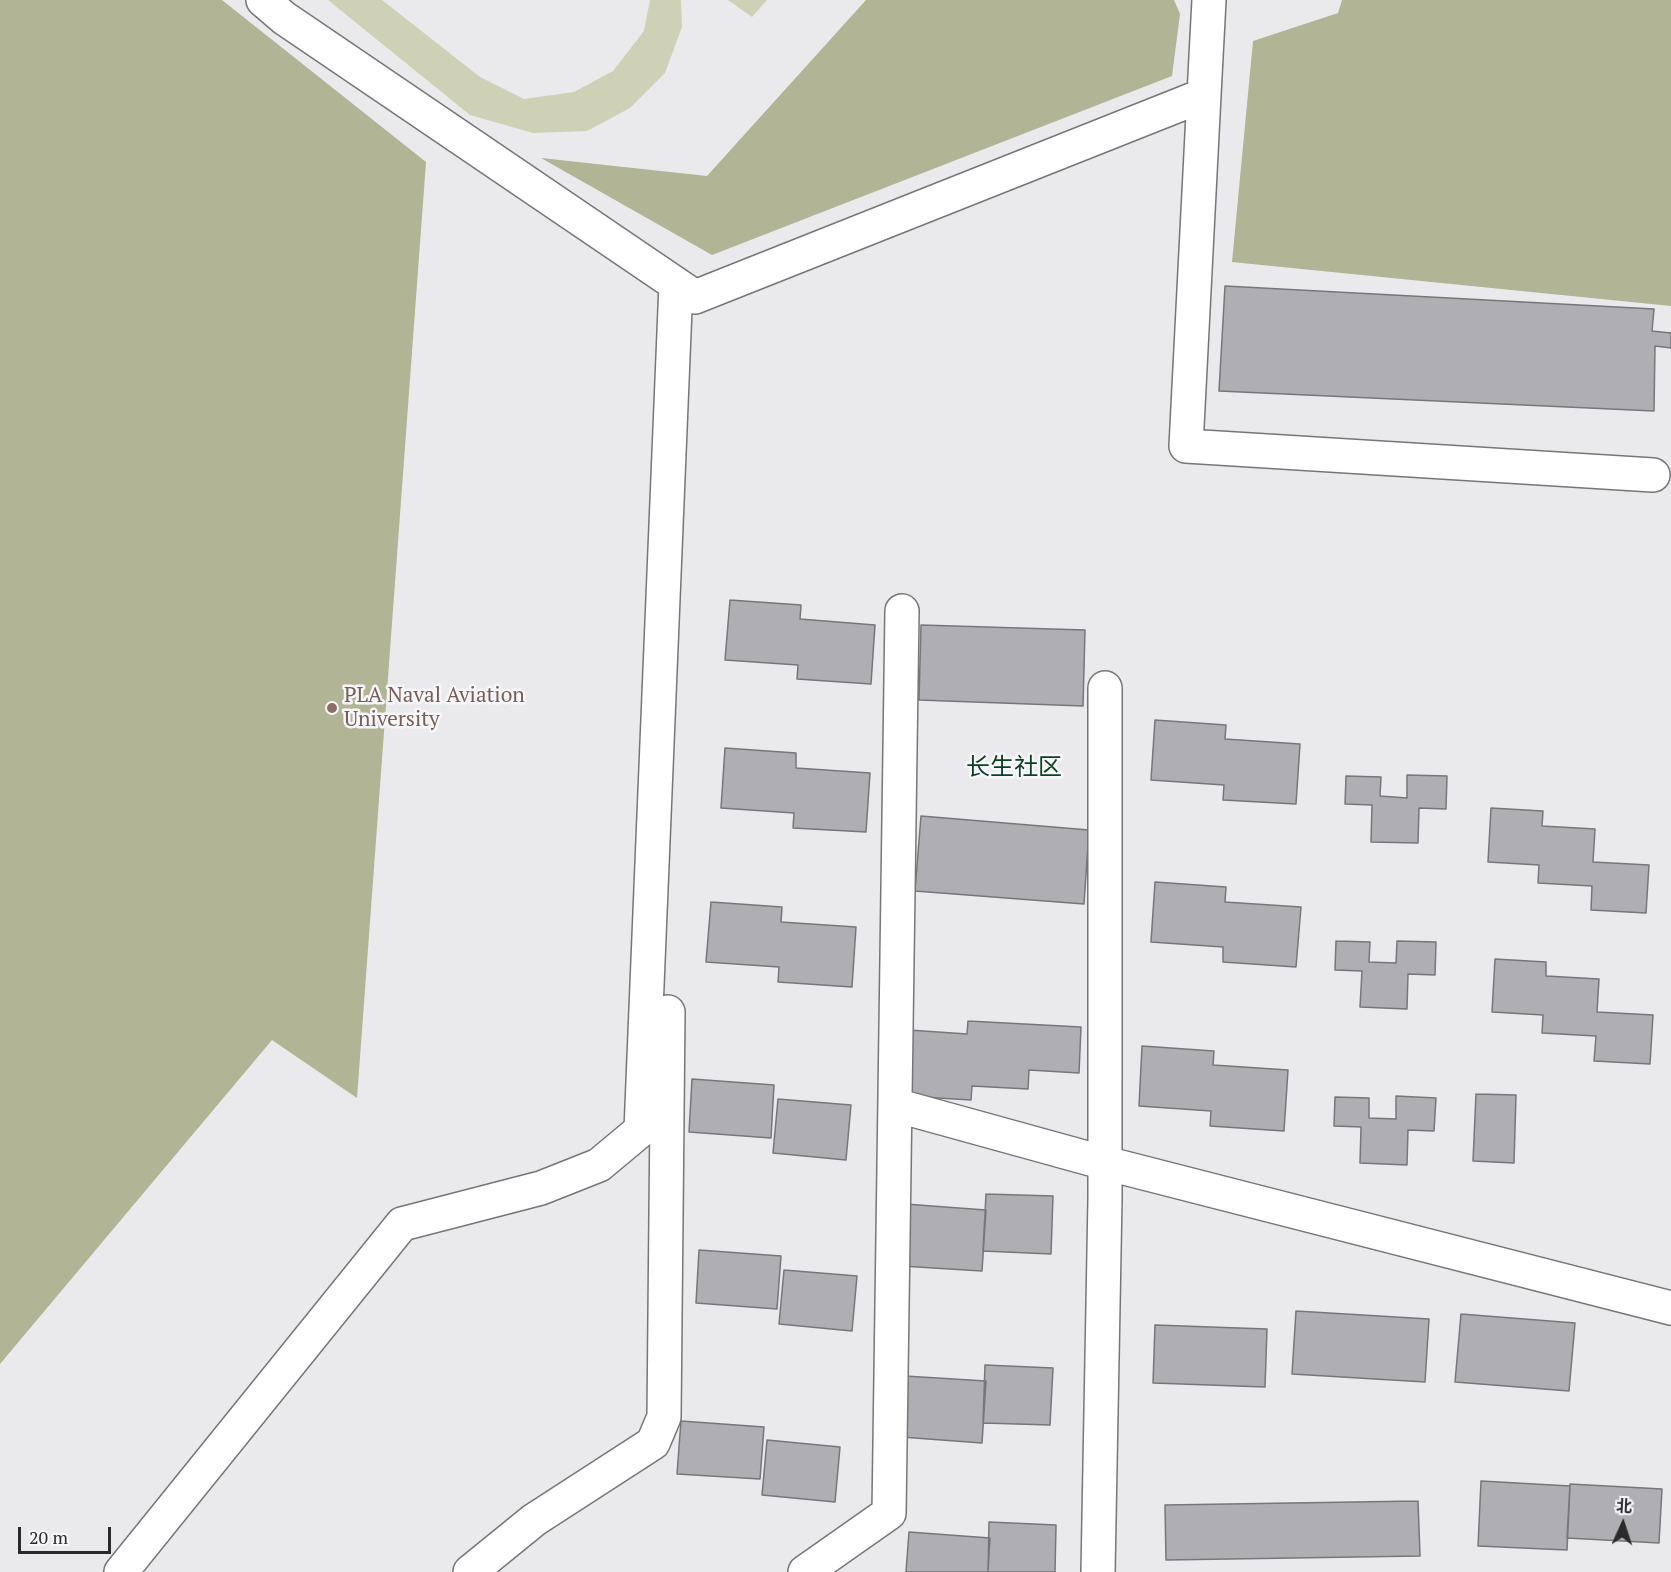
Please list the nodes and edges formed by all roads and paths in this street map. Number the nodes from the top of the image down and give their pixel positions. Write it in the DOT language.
graph roads {
  1 [pos="263,0"];
  2 [pos="1209,0"];
  3 [pos="1204,95"];
  4 [pos="685,290"];
  5 [pos="1653,474"];
  6 [pos="902,611"];
  7 [pos="1105,688"];
  8 [pos="895,1105"];
  9 [pos="1105,1163"];
  10 [pos="1671,1308"];
  11 [pos="121,1572"];
  12 [pos="470,1572"];
  13 [pos="805,1572"];
  14 [pos="1098,1572"];
  1 -- 4 [label="street"];
  2 -- 3 [label="street"];
  3 -- 4 [label="street"];
  3 -- 5 [label="street"];
  4 -- 11 [label="street"];
  4 -- 12 [label="street"];
  6 -- 8 [label="street"];
  7 -- 9 [label="street"];
  8 -- 9 [label="street"];
  8 -- 13 [label="street"];
  9 -- 10 [label="street"];
  9 -- 14 [label="street"];
}
